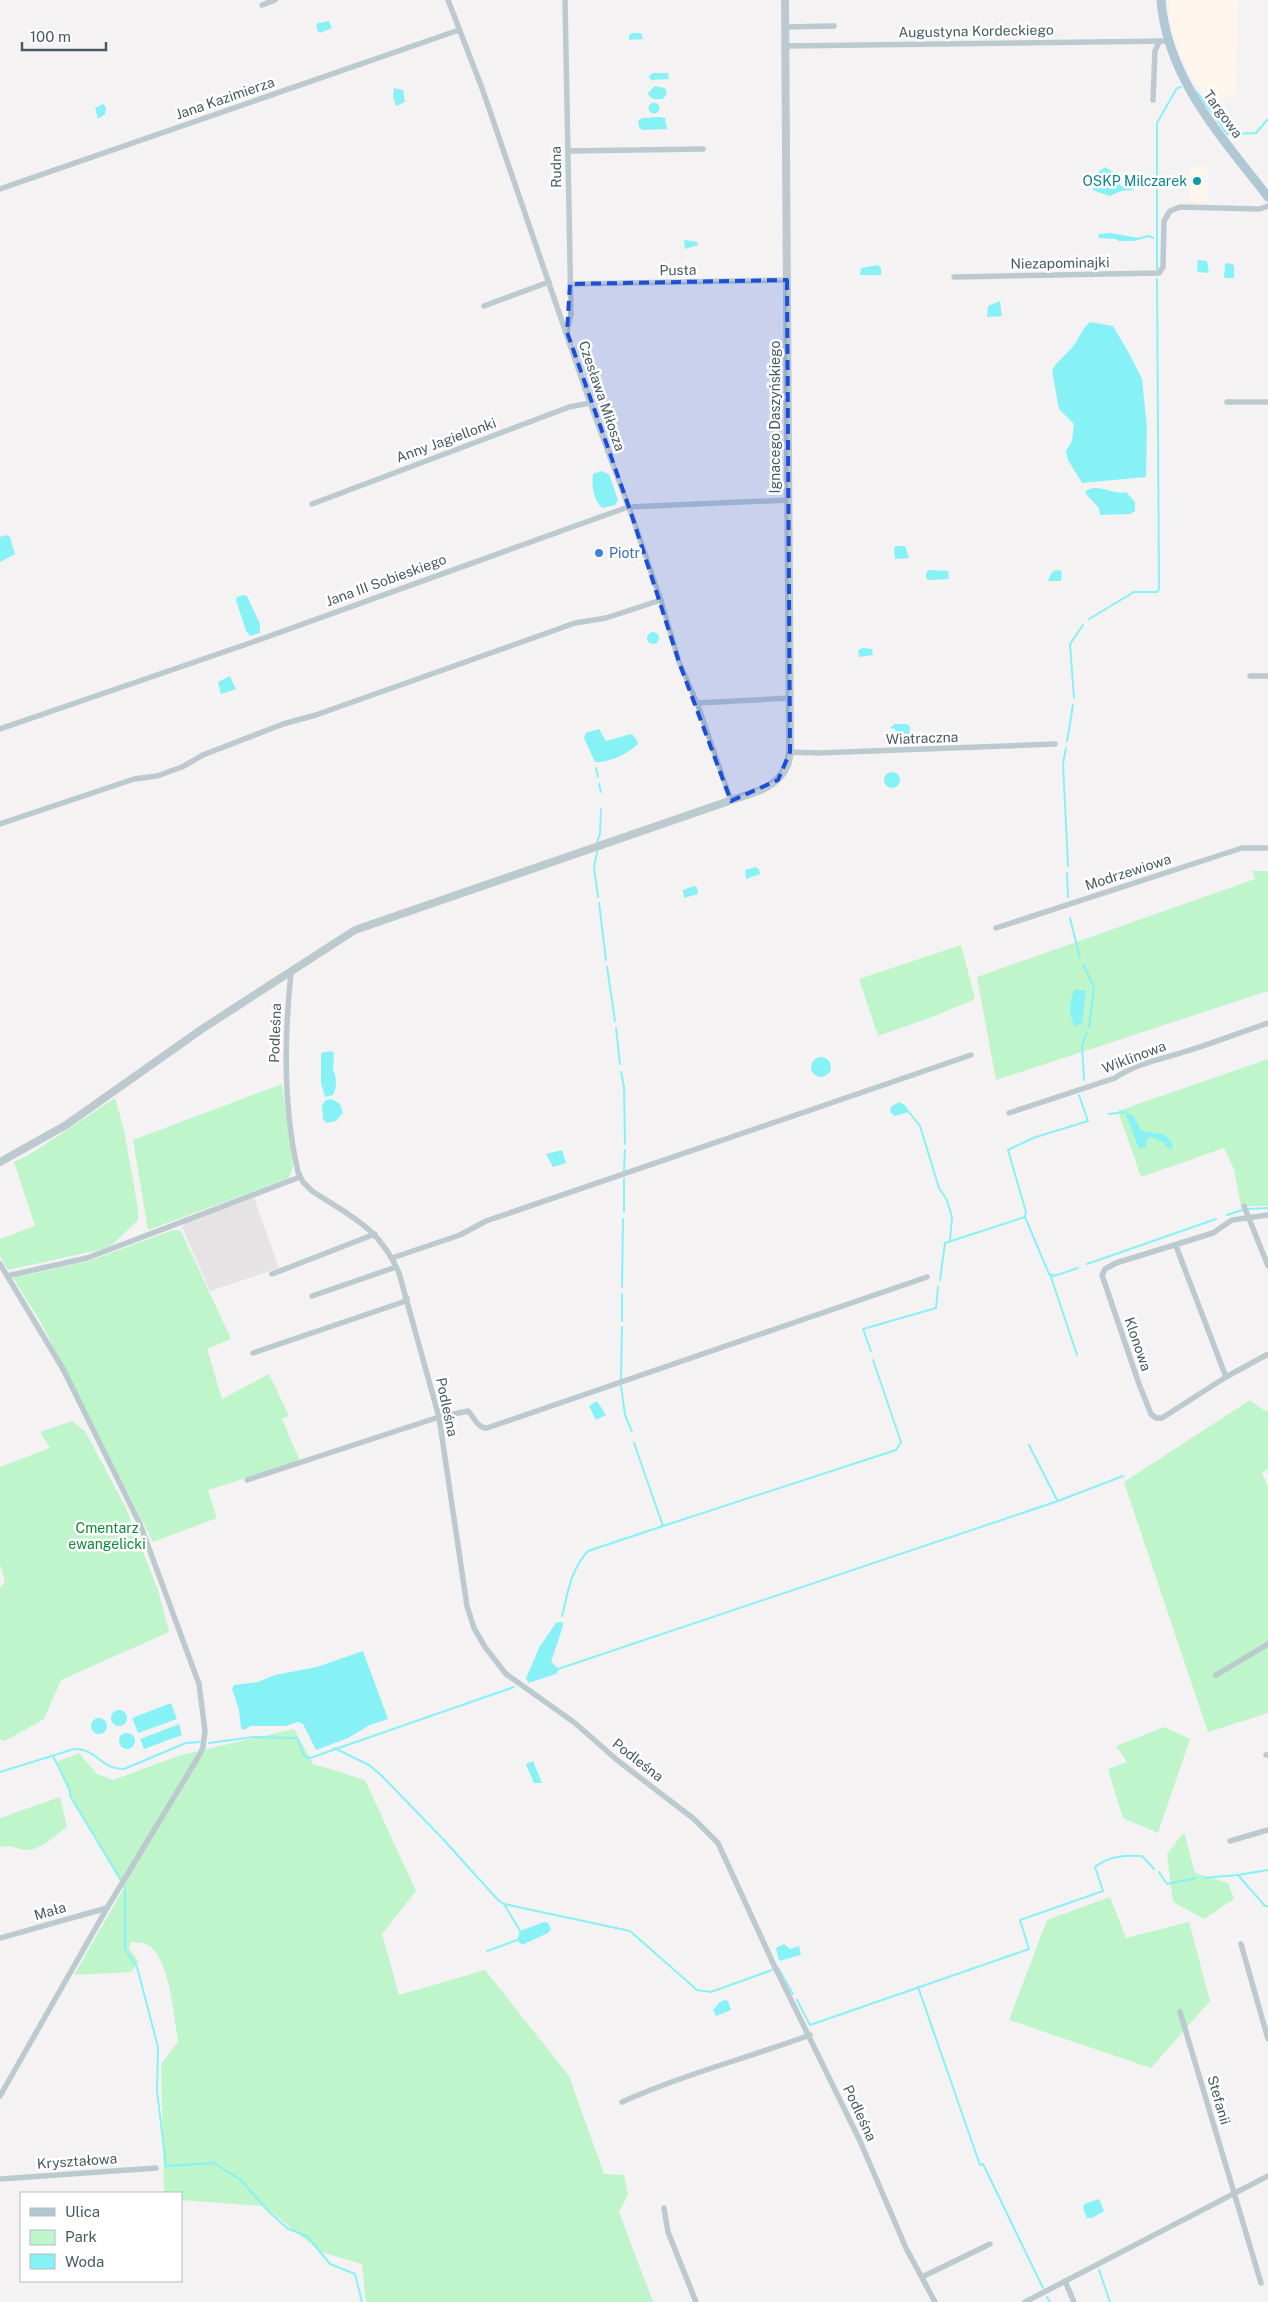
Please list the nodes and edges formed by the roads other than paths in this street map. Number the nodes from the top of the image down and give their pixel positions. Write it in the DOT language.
graph roads {
  1 [pos="275,0"];
  2 [pos="448,0"];
  3 [pos="565,0"];
  4 [pos="785,0"];
  5 [pos="1161,0"];
  6 [pos="262,5"];
  7 [pos="834,26"];
  8 [pos="785,27"];
  9 [pos="459,30"];
  10 [pos="1163,41"];
  11 [pos="785,46"];
  12 [pos="1154,100"];
  13 [pos="703,149"];
  14 [pos="568,151"];
  15 [pos="0,190"];
  16 [pos="1268,197"];
  17 [pos="1268,206"];
  18 [pos="954,277"];
  19 [pos="787,280"];
  20 [pos="549,282"];
  21 [pos="570,284"];
  22 [pos="484,306"];
  23 [pos="567,332"];
  24 [pos="1227,402"];
  25 [pos="1268,402"];
  26 [pos="590,403"];
  27 [pos="788,500"];
  28 [pos="312,504"];
  29 [pos="628,507"];
  30 [pos="661,600"];
  31 [pos="1250,676"];
  32 [pos="1268,676"];
  33 [pos="790,698"];
  34 [pos="697,703"];
  35 [pos="0,729"];
  36 [pos="1055,744"];
  37 [pos="790,752"];
  38 [pos="732,801"];
  39 [pos="0,824"];
  40 [pos="1268,848"];
  41 [pos="996,928"];
  42 [pos="291,973"];
  43 [pos="1268,1023"];
  44 [pos="971,1055"];
  45 [pos="1009,1113"];
  46 [pos="0,1162"];
  47 [pos="300,1177"];
  48 [pos="1244,1206"];
  49 [pos="1268,1215"];
  50 [pos="1250,1218"];
  51 [pos="376,1234"];
  52 [pos="1176,1246"];
  53 [pos="392,1258"];
  54 [pos="0,1264"];
  55 [pos="1268,1266"];
  56 [pos="396,1267"];
  57 [pos="272,1274"];
  58 [pos="7,1276"];
  59 [pos="927,1277"];
  60 [pos="312,1296"];
  61 [pos="407,1298"];
  62 [pos="252,1353"];
  63 [pos="1268,1354"];
  64 [pos="1226,1377"];
  65 [pos="439,1417"];
  66 [pos="247,1480"];
  67 [pos="1268,1644"];
  68 [pos="1216,1675"];
  69 [pos="1268,1830"];
  70 [pos="1230,1841"];
  71 [pos="107,1908"];
  72 [pos="0,1938"];
  73 [pos="1241,1944"];
  74 [pos="1180,2012"];
  75 [pos="810,2035"];
  76 [pos="1268,2039"];
  77 [pos="0,2096"];
  78 [pos="622,2102"];
  79 [pos="156,2168"];
  80 [pos="1268,2176"];
  81 [pos="0,2179"];
  82 [pos="1233,2195"];
  83 [pos="664,2208"];
  84 [pos="990,2244"];
  85 [pos="922,2277"];
  86 [pos="1065,2282"];
  87 [pos="1261,2283"];
  88 [pos="696,2302"];
  89 [pos="935,2302"];
  90 [pos="1025,2302"];
  91 [pos="1074,2302"];
  1 -- 6 [label="street"];
  2 -- 9 [label="street, Czesława Miłosza"];
  3 -- 14 [label="street, Rudna"];
  4 -- 8 [label="street, Ignacego Daszyńskiego"];
  5 -- 10 [label="main road, Targowa"];
  7 -- 8 [label="street"];
  8 -- 11 [label="street, Ignacego Daszyńskiego"];
  9 -- 15 [label="street, Jana Kazimierza"];
  9 -- 20 [label="street, Czesława Miłosza"];
  10 -- 11 [label="street, Augustyna Kordeckiego"];
  10 -- 12 [label="street"];
  10 -- 16 [label="main road, Targowa"];
  11 -- 19 [label="street, Ignacego Daszyńskiego"];
  13 -- 14 [label="street"];
  14 -- 21 [label="street, Rudna"];
  17 -- 18 [label="street, Niezapominajki"];
  19 -- 21 [label="street, Pusta"];
  19 -- 27 [label="street, Ignacego Daszyńskiego"];
  20 -- 22 [label="street"];
  20 -- 23 [label="street, Czesława Miłosza"];
  21 -- 23 [label="street, Rudna"];
  23 -- 26 [label="street, Czesława Miłosza"];
  24 -- 25 [label="street"];
  26 -- 28 [label="street, Anny Jagiellonki"];
  26 -- 29 [label="street, Czesława Miłosza"];
  27 -- 29 [label="street, Jana III Sobieskiego"];
  27 -- 33 [label="street, Ignacego Daszyńskiego"];
  29 -- 30 [label="street, Czesława Miłosza"];
  29 -- 35 [label="street, Jana III Sobieskiego"];
  30 -- 34 [label="street, Czesława Miłosza"];
  30 -- 39 [label="street"];
  31 -- 32 [label="street"];
  33 -- 34 [label="street"];
  33 -- 37 [label="street, Ignacego Daszyńskiego"];
  34 -- 38 [label="street, Czesława Miłosza"];
  36 -- 37 [label="street, Wiatraczna"];
  37 -- 38 [label="street, Ignacego Daszyńskiego"];
  38 -- 42 [label="street, Ignacego Daszyńskiego"];
  40 -- 41 [label="street, Modrzewiowa"];
  42 -- 46 [label="street, Ignacego Daszyńskiego"];
  42 -- 47 [label="street, Podleśna"];
  43 -- 45 [label="street, Wiklinowa"];
  44 -- 53 [label="street"];
  47 -- 51 [label="street, Podleśna"];
  47 -- 58 [label="street"];
  48 -- 50 [label="street"];
  49 -- 50 [label="street, Klonowa"];
  50 -- 52 [label="street, Klonowa"];
  50 -- 55 [label="street"];
  51 -- 53 [label="street, Podleśna"];
  51 -- 57 [label="street"];
  52 -- 64 [label="street"];
  52 -- 64 [label="street, Klonowa"];
  53 -- 56 [label="street, Podleśna"];
  54 -- 58 [label="street"];
  56 -- 60 [label="street"];
  56 -- 61 [label="street, Podleśna"];
  58 -- 71 [label="street"];
  59 -- 65 [label="street"];
  61 -- 62 [label="street"];
  61 -- 65 [label="street, Podleśna"];
  63 -- 64 [label="street, Klonowa"];
  65 -- 66 [label="street"];
  65 -- 75 [label="street, Podleśna"];
  67 -- 68 [label="street"];
  69 -- 70 [label="street"];
  71 -- 72 [label="street, Mała"];
  71 -- 77 [label="street"];
  73 -- 76 [label="street"];
  74 -- 82 [label="street, Stefanii"];
  75 -- 78 [label="street"];
  75 -- 85 [label="street, Podleśna"];
  79 -- 81 [label="street, Kryształowa"];
  80 -- 82 [label="street"];
  82 -- 86 [label="street"];
  82 -- 87 [label="street, Stefanii"];
  83 -- 88 [label="street"];
  84 -- 85 [label="street"];
  85 -- 89 [label="street, Podleśna"];
  86 -- 90 [label="street"];
  86 -- 91 [label="street"];
}
